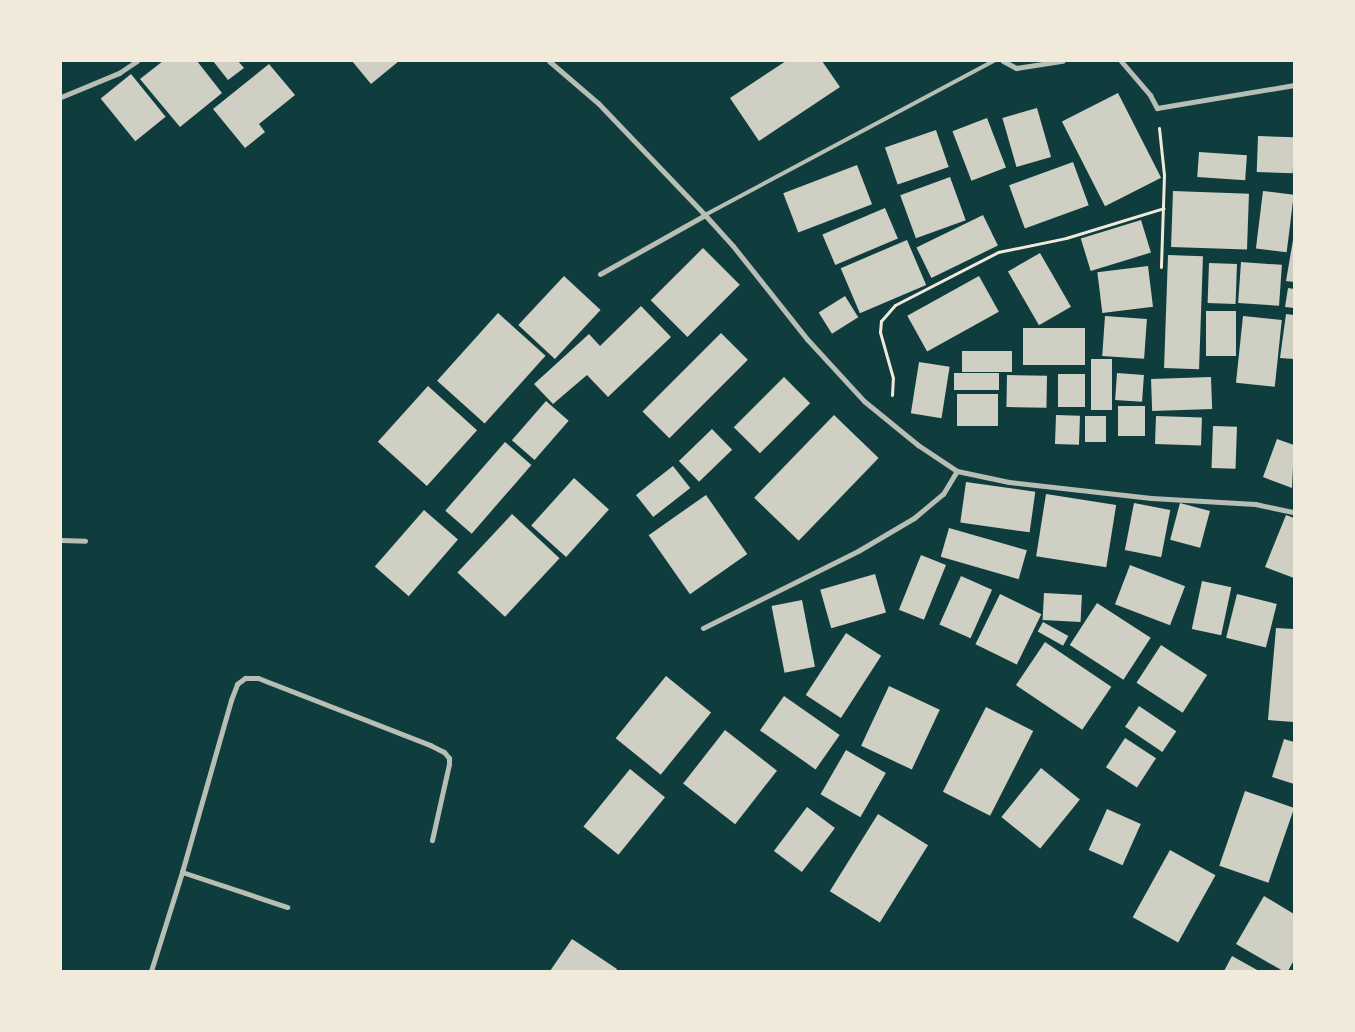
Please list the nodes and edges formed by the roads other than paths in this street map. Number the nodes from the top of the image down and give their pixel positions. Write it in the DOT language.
graph roads {
  1 [pos="137,61"];
  2 [pos="549,61"];
  3 [pos="994,61"];
  4 [pos="1003,61"];
  5 [pos="1062,61"];
  6 [pos="1121,61"];
  7 [pos="1294,85"];
  8 [pos="61,97"];
  9 [pos="704,215"];
  10 [pos="600,274"];
  11 [pos="958,471"];
  12 [pos="1294,512"];
  13 [pos="61,540"];
  14 [pos="85,541"];
  15 [pos="703,628"];
  16 [pos="432,840"];
  17 [pos="182,872"];
  18 [pos="287,907"];
  19 [pos="151,971"];
  1 -- 8 [label="street"];
  2 -- 9 [label="street"];
  3 -- 9 [label="lane"];
  4 -- 5 [label="street"];
  6 -- 7 [label="street"];
  9 -- 10 [label="street"];
  9 -- 11 [label="street"];
  11 -- 12 [label="street"];
  11 -- 15 [label="street"];
  13 -- 14 [label="street"];
  16 -- 17 [label="street"];
  17 -- 18 [label="street"];
  17 -- 19 [label="street"];
}
